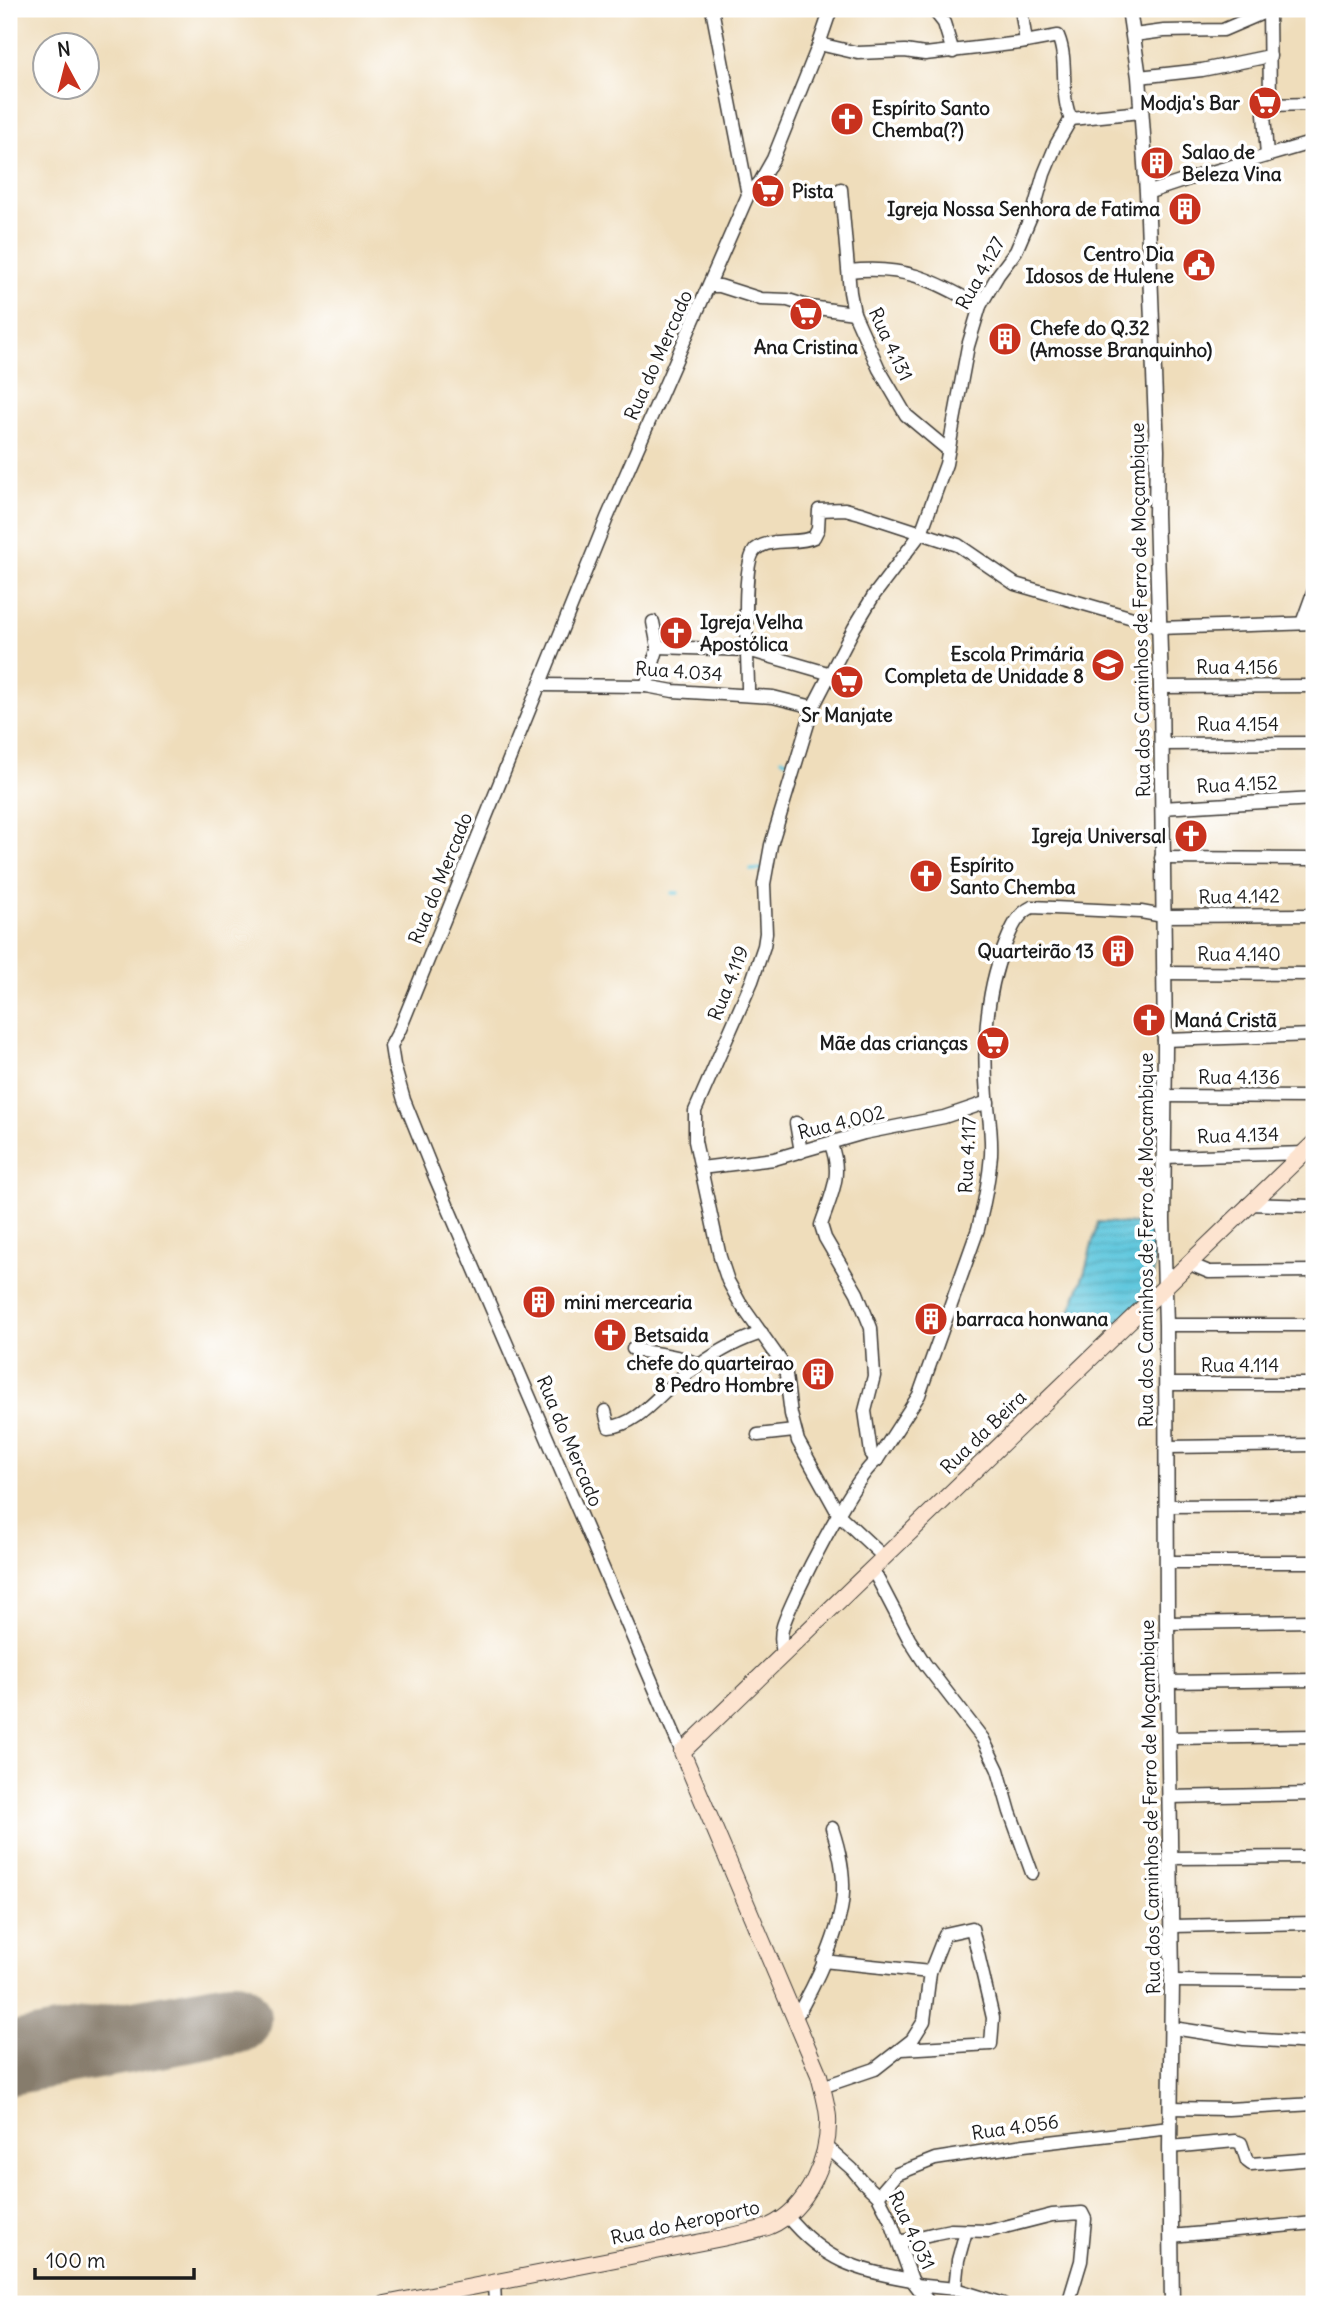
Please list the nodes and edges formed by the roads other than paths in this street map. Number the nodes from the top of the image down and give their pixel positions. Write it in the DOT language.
graph roads {
  1 [pos="712,9"];
  2 [pos="831,9"];
  3 [pos="933,9"];
  4 [pos="1021,9"];
  5 [pos="1129,9"];
  6 [pos="1270,10"];
  7 [pos="1134,35"];
  8 [pos="1026,42"];
  9 [pos="819,44"];
  10 [pos="953,52"];
  11 [pos="1270,55"];
  12 [pos="1139,77"];
  13 [pos="1314,104"];
  14 [pos="1268,105"];
  15 [pos="1141,111"];
  16 [pos="1071,119"];
  17 [pos="1314,142"];
  18 [pos="1267,156"];
  19 [pos="841,189"];
  20 [pos="1147,193"];
  21 [pos="748,195"];
  22 [pos="849,271"];
  23 [pos="710,286"];
  24 [pos="980,306"];
  25 [pos="855,313"];
  26 [pos="948,450"];
  27 [pos="921,533"];
  28 [pos="1314,590"];
  29 [pos="653,622"];
  30 [pos="1308,623"];
  31 [pos="1158,628"];
  32 [pos="658,647"];
  33 [pos="748,650"];
  34 [pos="831,674"];
  35 [pos="540,685"];
  36 [pos="646,686"];
  37 [pos="1314,686"];
  38 [pos="1161,687"];
  39 [pos="748,695"];
  40 [pos="814,707"];
  41 [pos="1314,743"];
  42 [pos="1161,744"];
  43 [pos="1314,799"];
  44 [pos="1162,808"];
  45 [pos="1161,858"];
  46 [pos="1314,859"];
  47 [pos="1314,915"];
  48 [pos="1163,916"];
  49 [pos="1163,973"];
  50 [pos="1314,974"];
  51 [pos="1314,1035"];
  52 [pos="1164,1040"];
  53 [pos="1164,1096"];
  54 [pos="1314,1097"];
  55 [pos="988,1102"];
  56 [pos="796,1123"];
  57 [pos="831,1144"];
  58 [pos="1310,1149"];
  59 [pos="801,1152"];
  60 [pos="1164,1157"];
  61 [pos="701,1168"];
  62 [pos="1248,1204"];
  63 [pos="1314,1206"];
  64 [pos="1191,1260"];
  65 [pos="1314,1271"];
  66 [pos="1165,1285"];
  67 [pos="1166,1325"];
  68 [pos="1314,1325"];
  69 [pos="762,1333"];
  70 [pos="633,1349"];
  71 [pos="698,1366"];
  72 [pos="1166,1384"];
  73 [pos="1314,1384"];
  74 [pos="605,1411"];
  75 [pos="794,1431"];
  76 [pos="758,1435"];
  77 [pos="1314,1445"];
  78 [pos="1167,1447"];
  79 [pos="877,1460"];
  80 [pos="1314,1505"];
  81 [pos="1167,1506"];
  82 [pos="839,1515"];
  83 [pos="1167,1562"];
  84 [pos="1314,1562"];
  85 [pos="878,1563"];
  86 [pos="1314,1621"];
  87 [pos="1167,1623"];
  88 [pos="783,1653"];
  89 [pos="1314,1680"];
  90 [pos="1168,1682"];
  91 [pos="1314,1736"];
  92 [pos="1169,1738"];
  93 [pos="682,1752"];
  94 [pos="1314,1794"];
  95 [pos="1170,1797"];
  96 [pos="832,1828"];
  97 [pos="1314,1857"];
  98 [pos="1171,1858"];
  99 [pos="1032,1873"];
  100 [pos="1314,1923"];
  101 [pos="1172,1926"];
  102 [pos="823,1961"];
  103 [pos="930,1972"];
  104 [pos="1172,1980"];
  105 [pos="1314,1982"];
  106 [pos="795,2020"];
  107 [pos="1173,2028"];
  108 [pos="1314,2043"];
  109 [pos="902,2049"];
  110 [pos="822,2087"];
  111 [pos="1314,2104"];
  112 [pos="1170,2108"];
  113 [pos="1170,2128"];
  114 [pos="826,2146"];
  115 [pos="1170,2147"];
  116 [pos="1314,2159"];
  117 [pos="878,2196"];
  118 [pos="787,2216"];
  119 [pos="1314,2223"];
  120 [pos="966,2231"];
  121 [pos="1171,2236"];
  122 [pos="899,2242"];
  123 [pos="914,2282"];
  124 [pos="494,2283"];
  125 [pos="955,2289"];
  126 [pos="385,2304"];
  127 [pos="495,2304"];
  128 [pos="930,2304"];
  129 [pos="1003,2304"];
  130 [pos="1068,2304"];
  131 [pos="1172,2304"];
  1 -- 21 [label="street"];
  2 -- 9 [label="street"];
  3 -- 10 [label="street"];
  4 -- 8 [label="street"];
  5 -- 7 [label="street, Rua dos Caminhos de Ferro de Moçambique"];
  6 -- 7 [label="street"];
  6 -- 11 [label="street"];
  7 -- 12 [label="street, Rua dos Caminhos de Ferro de Moçambique"];
  8 -- 10 [label="street"];
  8 -- 16 [label="street"];
  9 -- 10 [label="street"];
  9 -- 21 [label="street"];
  11 -- 12 [label="street"];
  11 -- 14 [label="street"];
  12 -- 15 [label="street, Rua dos Caminhos de Ferro de Moçambique"];
  13 -- 14 [label="street"];
  14 -- 18 [label="street"];
  15 -- 16 [label="street"];
  15 -- 20 [label="street, Rua dos Caminhos de Ferro de Moçambique"];
  16 -- 24 [label="street, Rua 4.127"];
  17 -- 18 [label="street"];
  18 -- 20 [label="street"];
  19 -- 22 [label="street, Rua 4.131"];
  20 -- 31 [label="street, Rua dos Caminhos de Ferro de Moçambique"];
  21 -- 23 [label="street, Rua do Mercado"];
  22 -- 24 [label="street"];
  22 -- 25 [label="street, Rua 4.131"];
  23 -- 25 [label="street"];
  23 -- 35 [label="street, Rua do Mercado"];
  24 -- 26 [label="street, Rua 4.127"];
  25 -- 26 [label="street, Rua 4.131"];
  26 -- 27 [label="street, Rua 4.127"];
  27 -- 31 [label="street"];
  27 -- 33 [label="street"];
  27 -- 34 [label="street, Rua 4.119"];
  28 -- 30 [label="street"];
  29 -- 32 [label="street"];
  30 -- 31 [label="street"];
  31 -- 38 [label="street, Rua dos Caminhos de Ferro de Moçambique"];
  32 -- 33 [label="street"];
  32 -- 36 [label="street"];
  33 -- 34 [label="street"];
  33 -- 39 [label="street"];
  34 -- 40 [label="street, Rua 4.119"];
  35 -- 36 [label="street, Rua 4.034"];
  35 -- 93 [label="street, Rua do Mercado"];
  36 -- 39 [label="street, Rua 4.034"];
  37 -- 38 [label="street, Rua 4.156"];
  38 -- 42 [label="street, Rua dos Caminhos de Ferro de Moçambique"];
  39 -- 40 [label="street, Rua 4.034"];
  40 -- 61 [label="street, Rua 4.119"];
  41 -- 42 [label="street, Rua 4.154"];
  42 -- 44 [label="street, Rua dos Caminhos de Ferro de Moçambique"];
  43 -- 44 [label="street, Rua 4.152"];
  44 -- 45 [label="street, Rua dos Caminhos de Ferro de Moçambique"];
  45 -- 46 [label="street"];
  45 -- 48 [label="street, Rua dos Caminhos de Ferro de Moçambique"];
  47 -- 48 [label="street, Rua 4.142"];
  48 -- 49 [label="street, Rua dos Caminhos de Ferro de Moçambique"];
  48 -- 55 [label="street, Rua 4.117"];
  49 -- 50 [label="street, Rua 4.140"];
  49 -- 52 [label="street, Rua dos Caminhos de Ferro de Moçambique"];
  51 -- 52 [label="street"];
  52 -- 53 [label="street, Rua dos Caminhos de Ferro de Moçambique"];
  53 -- 54 [label="street, Rua 4.136"];
  53 -- 60 [label="street, Rua dos Caminhos de Ferro de Moçambique"];
  55 -- 57 [label="street, Rua 4.002"];
  55 -- 79 [label="street, Rua 4.117"];
  56 -- 59 [label="street"];
  57 -- 59 [label="street, Rua 4.002"];
  57 -- 79 [label="street"];
  58 -- 60 [label="street, Rua 4.134"];
  58 -- 62 [label="main road, Rua da Beira"];
  59 -- 61 [label="street, Rua 4.002"];
  60 -- 66 [label="street, Rua dos Caminhos de Ferro de Moçambique"];
  61 -- 69 [label="street, Rua 4.119"];
  62 -- 63 [label="street"];
  62 -- 64 [label="main road, Rua da Beira"];
  64 -- 65 [label="street"];
  64 -- 66 [label="main road, Rua da Beira"];
  66 -- 67 [label="street, Rua dos Caminhos de Ferro de Moçambique"];
  66 -- 85 [label="main road, Rua da Beira"];
  67 -- 68 [label="street"];
  67 -- 72 [label="street, Rua dos Caminhos de Ferro de Moçambique"];
  69 -- 71 [label="street"];
  69 -- 75 [label="street, Rua 4.119"];
  70 -- 71 [label="street"];
  71 -- 74 [label="street"];
  72 -- 73 [label="street, Rua 4.114"];
  72 -- 78 [label="street, Rua dos Caminhos de Ferro de Moçambique"];
  75 -- 76 [label="street"];
  75 -- 82 [label="street, Rua 4.119"];
  77 -- 78 [label="street"];
  78 -- 81 [label="street, Rua dos Caminhos de Ferro de Moçambique"];
  79 -- 82 [label="street, Rua 4.117"];
  80 -- 81 [label="street"];
  81 -- 83 [label="street, Rua dos Caminhos de Ferro de Moçambique"];
  82 -- 85 [label="street, Rua 4.119"];
  82 -- 88 [label="street, Rua 4.117"];
  83 -- 84 [label="street"];
  83 -- 87 [label="street, Rua dos Caminhos de Ferro de Moçambique"];
  85 -- 88 [label="main road, Rua da Beira"];
  85 -- 99 [label="street, Rua 4.119"];
  86 -- 87 [label="street"];
  87 -- 90 [label="street, Rua dos Caminhos de Ferro de Moçambique"];
  88 -- 93 [label="main road, Rua da Beira"];
  89 -- 90 [label="street"];
  90 -- 92 [label="street, Rua dos Caminhos de Ferro de Moçambique"];
  91 -- 92 [label="street"];
  92 -- 95 [label="street, Rua dos Caminhos de Ferro de Moçambique"];
  93 -- 106 [label="main road, Rua do Aeroporto"];
  94 -- 95 [label="street"];
  95 -- 98 [label="street, Rua dos Caminhos de Ferro de Moçambique"];
  96 -- 102 [label="street"];
  97 -- 98 [label="street"];
  98 -- 101 [label="street, Rua dos Caminhos de Ferro de Moçambique"];
  100 -- 101 [label="street"];
  101 -- 104 [label="street, Rua dos Caminhos de Ferro de Moçambique"];
  102 -- 103 [label="street"];
  102 -- 106 [label="street"];
  103 -- 109 [label="street"];
  103 -- 109 [label="street"];
  104 -- 105 [label="street"];
  104 -- 107 [label="street, Rua dos Caminhos de Ferro de Moçambique"];
  106 -- 110 [label="main road, Rua do Aeroporto"];
  107 -- 108 [label="street"];
  107 -- 112 [label="street, Rua dos Caminhos de Ferro de Moçambique"];
  109 -- 110 [label="street"];
  110 -- 114 [label="main road, Rua do Aeroporto"];
  111 -- 112 [label="street"];
  112 -- 113 [label="street, Rua dos Caminhos de Ferro de Moçambique"];
  113 -- 115 [label="street, Rua dos Caminhos de Ferro de Moçambique"];
  113 -- 117 [label="street, Rua 4.056"];
  114 -- 117 [label="street, Rua 4.031"];
  114 -- 118 [label="main road, Rua do Aeroporto"];
  115 -- 116 [label="street"];
  115 -- 121 [label="street, Rua dos Caminhos de Ferro de Moçambique"];
  117 -- 122 [label="street, Rua 4.031"];
  118 -- 123 [label="street"];
  118 -- 124 [label="main road, Rua do Aeroporto"];
  119 -- 121 [label="street"];
  120 -- 122 [label="street"];
  120 -- 125 [label="street"];
  120 -- 130 [label="street"];
  121 -- 131 [label="street, Rua dos Caminhos de Ferro de Moçambique"];
  122 -- 123 [label="street, Rua 4.031"];
  123 -- 125 [label="street"];
  123 -- 128 [label="street, Rua 4.031"];
  124 -- 126 [label="main road, Rua do Aeroporto"];
  124 -- 127 [label="street"];
  125 -- 129 [label="street"];
}
